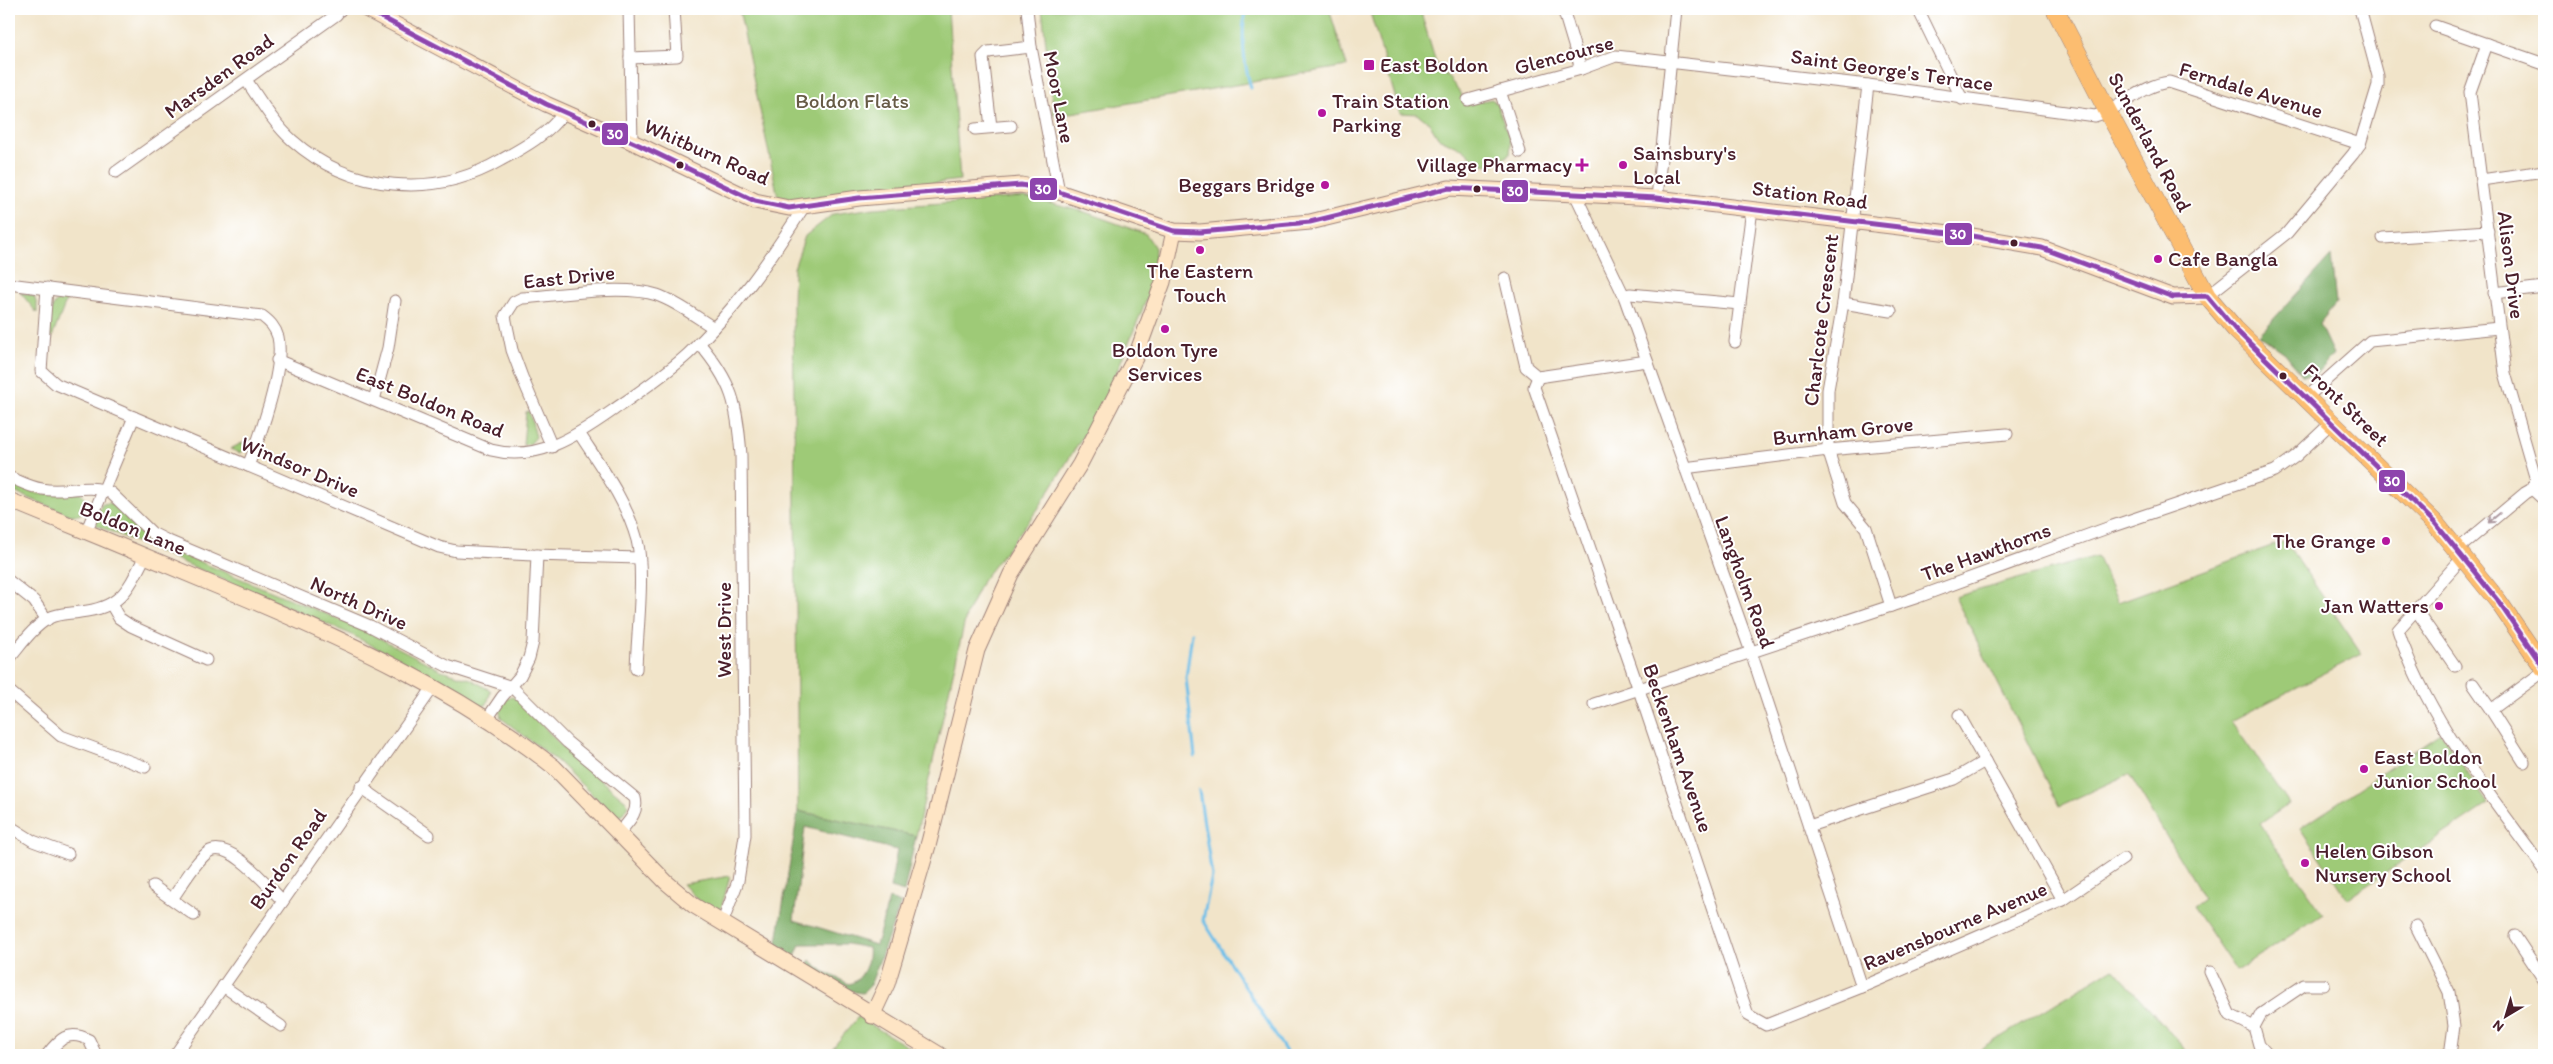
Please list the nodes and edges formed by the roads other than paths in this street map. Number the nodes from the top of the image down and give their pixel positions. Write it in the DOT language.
graph roads {
  1 [pos="341,9"];
  2 [pos="366,9"];
  3 [pos="629,9"];
  4 [pos="674,9"];
  5 [pos="1027,9"];
  6 [pos="1563,9"];
  7 [pos="1676,9"];
  8 [pos="1918,9"];
  9 [pos="2055,9"];
  10 [pos="2360,9"];
  11 [pos="2434,26"];
  12 [pos="2486,44"];
  13 [pos="1031,46"];
  14 [pos="630,58"];
  15 [pos="1671,61"];
  16 [pos="2544,64"];
  17 [pos="1581,69"];
  18 [pos="246,80"];
  19 [pos="1868,85"];
  20 [pos="1500,91"];
  21 [pos="1962,99"];
  22 [pos="1468,100"];
  23 [pos="564,112"];
  24 [pos="2108,112"];
  25 [pos="1011,126"];
  26 [pos="991,127"];
  27 [pos="975,129"];
  28 [pos="632,142"];
  29 [pos="2360,144"];
  30 [pos="1520,152"];
  31 [pos="2544,171"];
  32 [pos="116,172"];
  33 [pos="2481,180"];
  34 [pos="1059,192"];
  35 [pos="1576,196"];
  36 [pos="1658,198"];
  37 [pos="805,205"];
  38 [pos="1752,209"];
  39 [pos="1853,221"];
  40 [pos="1174,231"];
  41 [pos="2488,231"];
  42 [pos="2383,238"];
  43 [pos="1505,278"];
  44 [pos="9,284"];
  45 [pos="2544,287"];
  46 [pos="48,288"];
  47 [pos="2494,293"];
  48 [pos="1624,296"];
  49 [pos="2207,296"];
  50 [pos="395,301"];
  51 [pos="1843,303"];
  52 [pos="1740,304"];
  53 [pos="1891,311"];
  54 [pos="714,328"];
  55 [pos="2500,328"];
  56 [pos="1735,342"];
  57 [pos="699,343"];
  58 [pos="278,360"];
  59 [pos="1647,361"];
  60 [pos="1538,377"];
  61 [pos="2306,398"];
  62 [pos="374,400"];
  63 [pos="134,417"];
  64 [pos="2331,423"];
  65 [pos="579,433"];
  66 [pos="2007,434"];
  67 [pos="552,447"];
  68 [pos="1828,450"];
  69 [pos="248,466"];
  70 [pos="1684,468"];
  71 [pos="9,477"];
  72 [pos="2532,489"];
  73 [pos="103,490"];
  74 [pos="9,500"];
  75 [pos="2544,500"];
  76 [pos="86,532"];
  77 [pos="2460,553"];
  78 [pos="537,555"];
  79 [pos="145,556"];
  80 [pos="639,558"];
  81 [pos="9,581"];
  82 [pos="111,604"];
  83 [pos="1891,606"];
  84 [pos="2416,610"];
  85 [pos="47,620"];
  86 [pos="1751,652"];
  87 [pos="9,659"];
  88 [pos="206,660"];
  89 [pos="2455,666"];
  90 [pos="636,670"];
  91 [pos="2544,670"];
  92 [pos="2473,684"];
  93 [pos="434,686"];
  94 [pos="512,687"];
  95 [pos="1639,690"];
  96 [pos="9,692"];
  97 [pos="1594,704"];
  98 [pos="2491,710"];
  99 [pos="1960,715"];
  100 [pos="487,720"];
  101 [pos="1985,761"];
  102 [pos="2524,762"];
  103 [pos="145,767"];
  104 [pos="362,787"];
  105 [pos="9,826"];
  106 [pos="1809,826"];
  107 [pos="619,833"];
  108 [pos="429,835"];
  109 [pos="68,854"];
  110 [pos="2123,859"];
  111 [pos="2544,869"];
  112 [pos="153,886"];
  113 [pos="172,899"];
  114 [pos="2063,900"];
  115 [pos="283,901"];
  116 [pos="194,915"];
  117 [pos="722,924"];
  118 [pos="2416,926"];
  119 [pos="2515,936"];
  120 [pos="2210,972"];
  121 [pos="2544,980"];
  122 [pos="2324,985"];
  123 [pos="223,986"];
  124 [pos="1862,987"];
  125 [pos="872,1016"];
  126 [pos="281,1026"];
  127 [pos="2254,1027"];
  128 [pos="47,1055"];
  129 [pos="96,1055"];
  130 [pos="175,1055"];
  131 [pos="940,1055"];
  132 [pos="2268,1055"];
  133 [pos="2429,1055"];
  134 [pos="2450,1055"];
  1 -- 18 [label="street, Marsden Road"];
  2 -- 23 [label="street, Whitburn Road"];
  3 -- 14 [label="street"];
  4 -- 14 [label="street"];
  5 -- 13 [label="street, Moor Lane"];
  6 -- 17 [label="street"];
  7 -- 15 [label="street"];
  8 -- 21 [label="street"];
  9 -- 24 [label="main road, Sunderland Road"];
  10 -- 29 [label="street"];
  11 -- 12 [label="street"];
  12 -- 16 [label="street"];
  12 -- 33 [label="street, Alison Drive"];
  13 -- 26 [label="street"];
  13 -- 34 [label="street, Moor Lane"];
  14 -- 28 [label="street"];
  15 -- 17 [label="street, Glencourse"];
  15 -- 19 [label="street, Saint George's Terrace"];
  15 -- 36 [label="street"];
  17 -- 20 [label="street, Glencourse"];
  18 -- 23 [label="street"];
  18 -- 32 [label="street, Marsden Road"];
  19 -- 21 [label="street, Saint George's Terrace"];
  19 -- 39 [label="street, Charlcote Crescent"];
  20 -- 22 [label="street, Glencourse"];
  20 -- 30 [label="street"];
  21 -- 24 [label="street, Saint George's Terrace"];
  23 -- 28 [label="street, Whitburn Road"];
  24 -- 29 [label="street, Ferndale Avenue"];
  24 -- 49 [label="main road, Sunderland Road"];
  25 -- 26 [label="street"];
  26 -- 27 [label="street"];
  28 -- 37 [label="street, Whitburn Road"];
  29 -- 49 [label="street"];
  31 -- 33 [label="street"];
  33 -- 41 [label="street, Alison Drive"];
  34 -- 37 [label="street, Whitburn Road"];
  34 -- 40 [label="street, Whitburn Road"];
  35 -- 36 [label="street, Station Road"];
  35 -- 40 [label="street, Station Road"];
  35 -- 48 [label="street, Langholm Road"];
  36 -- 38 [label="street, Station Road"];
  37 -- 54 [label="street, East Boldon Road"];
  38 -- 39 [label="street, Station Road"];
  38 -- 52 [label="street"];
  39 -- 49 [label="street, Station Road"];
  39 -- 51 [label="street, Charlcote Crescent"];
  40 -- 125 [label="street"];
  41 -- 42 [label="street"];
  41 -- 47 [label="street, Alison Drive"];
  43 -- 60 [label="street"];
  44 -- 46 [label="street"];
  45 -- 47 [label="street"];
  46 -- 58 [label="street"];
  46 -- 63 [label="street, Windsor Drive"];
  47 -- 55 [label="street, Alison Drive"];
  48 -- 52 [label="street"];
  48 -- 59 [label="street, Langholm Road"];
  49 -- 61 [label="main road, Front Street"];
  50 -- 62 [label="street"];
  51 -- 53 [label="street"];
  51 -- 68 [label="street, Charlcote Crescent"];
  52 -- 56 [label="street"];
  54 -- 57 [label="street, East Boldon Road"];
  54 -- 67 [label="street, East Drive"];
  55 -- 61 [label="street"];
  55 -- 72 [label="street, Alison Drive"];
  57 -- 65 [label="street, East Boldon Road"];
  57 -- 117 [label="street, West Drive"];
  58 -- 62 [label="street, East Boldon Road"];
  58 -- 69 [label="street"];
  59 -- 60 [label="street"];
  59 -- 70 [label="street, Langholm Road"];
  60 -- 95 [label="street, Beckenham Avenue"];
  61 -- 64 [label="main road, Front Street"];
  62 -- 67 [label="street, East Boldon Road"];
  63 -- 69 [label="street, Windsor Drive"];
  63 -- 73 [label="street"];
  64 -- 77 [label="main road, Front Street"];
  64 -- 83 [label="street, The Hawthorns"];
  65 -- 67 [label="street, East Boldon Road"];
  65 -- 80 [label="street"];
  66 -- 68 [label="street, Burnham Grove"];
  68 -- 70 [label="street, Burnham Grove"];
  68 -- 83 [label="street, Charlcote Crescent"];
  69 -- 78 [label="street, Windsor Drive"];
  70 -- 86 [label="street, Langholm Road"];
  71 -- 73 [label="street"];
  72 -- 75 [label="street"];
  72 -- 77 [label="street, one-way"];
  73 -- 76 [label="street"];
  73 -- 94 [label="street, North Drive"];
  74 -- 76 [label="street, Boldon Lane"];
  76 -- 79 [label="street, Boldon Lane"];
  77 -- 84 [label="street"];
  77 -- 91 [label="main road, Front Street"];
  78 -- 80 [label="street, Windsor Drive"];
  78 -- 94 [label="street"];
  79 -- 82 [label="street"];
  79 -- 93 [label="street, Boldon Lane"];
  80 -- 90 [label="street"];
  81 -- 85 [label="street"];
  82 -- 85 [label="street"];
  82 -- 88 [label="street"];
  83 -- 86 [label="street, The Hawthorns"];
  84 -- 89 [label="street"];
  84 -- 111 [label="street"];
  85 -- 87 [label="street"];
  86 -- 95 [label="street, The Hawthorns"];
  86 -- 106 [label="street, Langholm Road"];
  91 -- 98 [label="street"];
  92 -- 98 [label="street"];
  93 -- 100 [label="street, Boldon Lane"];
  93 -- 104 [label="street, Burdon Road"];
  94 -- 100 [label="street"];
  94 -- 107 [label="street, North Drive"];
  95 -- 97 [label="street, The Hawthorns"];
  95 -- 124 [label="street, Beckenham Avenue"];
  96 -- 103 [label="street"];
  98 -- 102 [label="street"];
  99 -- 101 [label="street, Ravensbourne Avenue"];
  100 -- 107 [label="street, Boldon Lane"];
  101 -- 106 [label="street"];
  101 -- 114 [label="street, Ravensbourne Avenue"];
  104 -- 108 [label="street"];
  104 -- 115 [label="street, Burdon Road"];
  105 -- 109 [label="street"];
  106 -- 124 [label="street, Langholm Road"];
  107 -- 117 [label="street, Boldon Lane"];
  110 -- 114 [label="street, Ravensbourne Avenue"];
  112 -- 113 [label="street"];
  113 -- 115 [label="street"];
  113 -- 116 [label="street"];
  114 -- 124 [label="street, Ravensbourne Avenue"];
  115 -- 123 [label="street, Burdon Road"];
  117 -- 125 [label="street, Boldon Lane"];
  118 -- 134 [label="street"];
  119 -- 121 [label="street"];
  120 -- 127 [label="street"];
  122 -- 127 [label="street"];
  123 -- 126 [label="street"];
  123 -- 130 [label="street, Burdon Road"];
  125 -- 131 [label="street, Boldon Lane"];
  127 -- 132 [label="street"];
  128 -- 129 [label="street"];
  133 -- 134 [label="street"];
}
